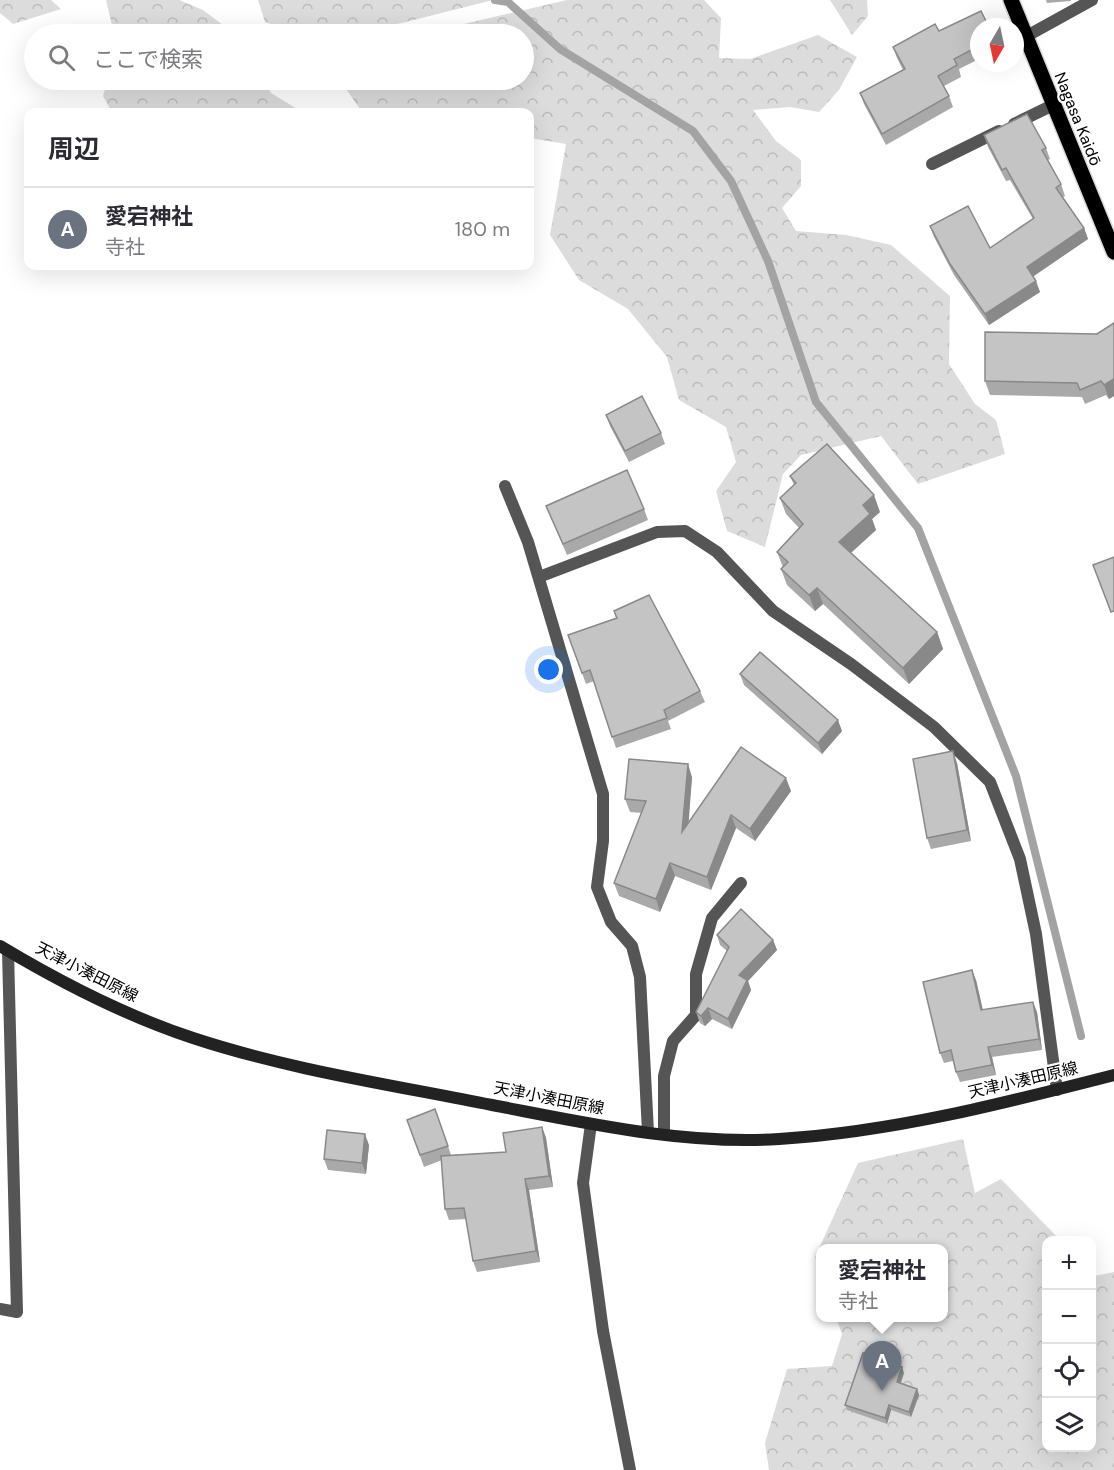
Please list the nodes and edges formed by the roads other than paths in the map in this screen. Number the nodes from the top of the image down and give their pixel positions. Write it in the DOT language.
graph roads {
  1 [pos="1011,0"];
  2 [pos="1092,0"];
  3 [pos="1025,37"];
  4 [pos="1053,105"];
  5 [pos="932,164"];
  6 [pos="1114,252"];
  7 [pos="505,486"];
  8 [pos="539,577"];
  9 [pos="741,883"];
  10 [pos="4,948"];
  11 [pos="1114,1075"];
  12 [pos="1057,1090"];
  13 [pos="591,1124"];
  14 [pos="648,1132"];
  15 [pos="664,1134"];
  16 [pos="0,1309"];
  17 [pos="630,1470"];
  1 -- 3 [label="main road, Nagasa Kaidō"];
  2 -- 3 [label="street"];
  3 -- 4 [label="main road, Nagasa Kaidō"];
  4 -- 5 [label="street"];
  4 -- 6 [label="main road, Nagasa Kaidō"];
  7 -- 8 [label="street"];
  8 -- 12 [label="street"];
  8 -- 14 [label="street"];
  9 -- 15 [label="street"];
  10 -- 13 [label="main road, 天津小湊田原線"];
  10 -- 16 [label="street"];
  11 -- 12 [label="main road, 天津小湊田原線"];
  12 -- 15 [label="main road, 天津小湊田原線"];
  13 -- 14 [label="main road, 天津小湊田原線"];
  13 -- 17 [label="street"];
  14 -- 15 [label="main road, 天津小湊田原線"];
}
